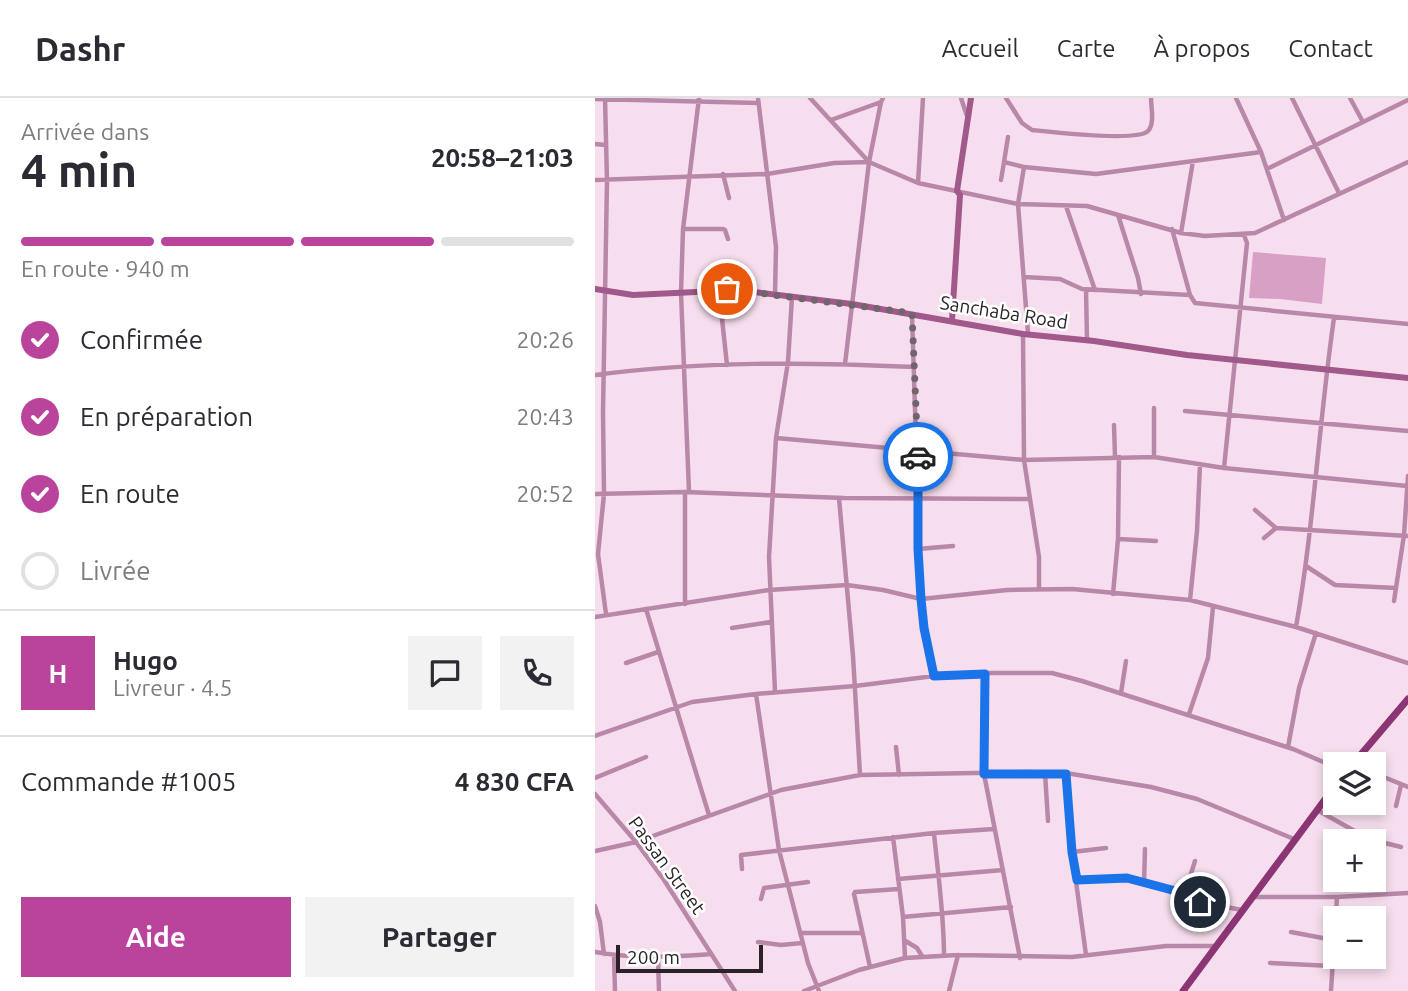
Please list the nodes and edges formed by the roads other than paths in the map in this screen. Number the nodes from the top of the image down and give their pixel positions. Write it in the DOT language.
graph roads {
  1 [pos="605,98"];
  2 [pos="810,98"];
  3 [pos="923,98"];
  4 [pos="961,98"];
  5 [pos="971,98"];
  6 [pos="1006,98"];
  7 [pos="1151,98"];
  8 [pos="1236,98"];
  9 [pos="1292,98"];
  10 [pos="1350,98"];
  11 [pos="595,99"];
  12 [pos="699,100"];
  13 [pos="882,100"];
  14 [pos="1408,100"];
  15 [pos="758,101"];
  16 [pos="967,117"];
  17 [pos="831,120"];
  18 [pos="1363,122"];
  19 [pos="1008,137"];
  20 [pos="595,144"];
  21 [pos="606,145"];
  22 [pos="1315,145"];
  23 [pos="1261,152"];
  24 [pos="1193,161"];
  25 [pos="869,162"];
  26 [pos="1004,162"];
  27 [pos="1408,162"];
  28 [pos="1024,167"];
  29 [pos="1267,169"];
  30 [pos="723,174"];
  31 [pos="767,174"];
  32 [pos="689,175"];
  33 [pos="595,180"];
  34 [pos="1001,180"];
  35 [pos="607,181"];
  36 [pos="918,183"];
  37 [pos="957,191"];
  38 [pos="1339,193"];
  39 [pos="730,198"];
  40 [pos="1018,204"];
  41 [pos="1066,206"];
  42 [pos="1118,214"];
  43 [pos="1285,220"];
  44 [pos="683,229"];
  45 [pos="1172,229"];
  46 [pos="1181,233"];
  47 [pos="1244,235"];
  48 [pos="728,239"];
  49 [pos="1024,277"];
  50 [pos="595,289"];
  51 [pos="719,290"];
  52 [pos="1086,290"];
  53 [pos="1095,290"];
  54 [pos="605,292"];
  55 [pos="681,293"];
  56 [pos="1141,294"];
  57 [pos="775,295"];
  58 [pos="1190,295"];
  59 [pos="792,297"];
  60 [pos="852,304"];
  61 [pos="1239,308"];
  62 [pos="912,313"];
  63 [pos="1334,318"];
  64 [pos="952,320"];
  65 [pos="1408,324"];
  66 [pos="1025,334"];
  67 [pos="1087,340"];
  68 [pos="1235,360"];
  69 [pos="788,362"];
  70 [pos="845,364"];
  71 [pos="727,365"];
  72 [pos="684,366"];
  73 [pos="915,367"];
  74 [pos="1327,369"];
  75 [pos="604,373"];
  76 [pos="595,374"];
  77 [pos="1408,378"];
  78 [pos="1154,408"];
  79 [pos="1185,411"];
  80 [pos="1230,416"];
  81 [pos="1321,422"];
  82 [pos="1114,425"];
  83 [pos="1408,430"];
  84 [pos="776,438"];
  85 [pos="917,451"];
  86 [pos="1117,457"];
  87 [pos="1154,457"];
  88 [pos="1024,460"];
  89 [pos="1200,464"];
  90 [pos="1224,468"];
  91 [pos="1408,476"];
  92 [pos="1315,477"];
  93 [pos="1407,486"];
  94 [pos="687,492"];
  95 [pos="595,494"];
  96 [pos="604,494"];
  97 [pos="772,495"];
  98 [pos="839,498"];
  99 [pos="919,498"];
  100 [pos="1031,499"];
  101 [pos="1255,510"];
  102 [pos="1276,528"];
  103 [pos="1309,529"];
  104 [pos="1406,535"];
  105 [pos="1264,538"];
  106 [pos="1118,539"];
  107 [pos="1156,541"];
  108 [pos="953,546"];
  109 [pos="918,549"];
  110 [pos="596,554"];
  111 [pos="1306,566"];
  112 [pos="847,585"];
  113 [pos="1396,588"];
  114 [pos="1039,589"];
  115 [pos="769,590"];
  116 [pos="1114,594"];
  117 [pos="921,599"];
  118 [pos="1190,600"];
  119 [pos="1394,601"];
  120 [pos="685,604"];
  121 [pos="1213,607"];
  122 [pos="646,609"];
  123 [pos="606,614"];
  124 [pos="595,617"];
  125 [pos="771,622"];
  126 [pos="1296,627"];
  127 [pos="732,628"];
  128 [pos="1317,634"];
  129 [pos="658,652"];
  130 [pos="1126,661"];
  131 [pos="626,663"];
  132 [pos="1408,663"];
  133 [pos="985,674"];
  134 [pos="934,676"];
  135 [pos="855,687"];
  136 [pos="775,692"];
  137 [pos="1121,693"];
  138 [pos="755,694"];
  139 [pos="1408,699"];
  140 [pos="675,708"];
  141 [pos="1189,715"];
  142 [pos="595,736"];
  143 [pos="896,747"];
  144 [pos="1288,747"];
  145 [pos="1364,752"];
  146 [pos="646,757"];
  147 [pos="1323,762"];
  148 [pos="1045,773"];
  149 [pos="984,774"];
  150 [pos="1066,774"];
  151 [pos="860,775"];
  152 [pos="899,775"];
  153 [pos="595,778"];
  154 [pos="1386,778"];
  155 [pos="1401,785"];
  156 [pos="1408,787"];
  157 [pos="771,792"];
  158 [pos="595,794"];
  159 [pos="1323,803"];
  160 [pos="1396,806"];
  161 [pos="1317,810"];
  162 [pos="709,815"];
  163 [pos="1048,821"];
  164 [pos="994,829"];
  165 [pos="934,833"];
  166 [pos="893,838"];
  167 [pos="1294,839"];
  168 [pos="636,842"];
  169 [pos="1401,847"];
  170 [pos="1106,848"];
  171 [pos="1145,849"];
  172 [pos="595,850"];
  173 [pos="779,850"];
  174 [pos="1072,852"];
  175 [pos="1195,861"];
  176 [pos="742,869"];
  177 [pos="1003,870"];
  178 [pos="938,874"];
  179 [pos="898,879"];
  180 [pos="1077,880"];
  181 [pos="809,882"];
  182 [pos="1144,883"];
  183 [pos="788,886"];
  184 [pos="899,889"];
  185 [pos="1408,893"];
  186 [pos="1184,896"];
  187 [pos="1252,897"];
  188 [pos="1337,897"];
  189 [pos="761,899"];
  190 [pos="595,906"];
  191 [pos="1336,906"];
  192 [pos="1011,908"];
  193 [pos="1242,910"];
  194 [pos="944,913"];
  195 [pos="902,917"];
  196 [pos="1291,932"];
  197 [pos="800,933"];
  198 [pos="862,933"];
  199 [pos="1323,938"];
  200 [pos="904,940"];
  201 [pos="758,942"];
  202 [pos="802,943"];
  203 [pos="1216,946"];
  204 [pos="595,952"];
  205 [pos="604,954"];
  206 [pos="711,954"];
  207 [pos="958,955"];
  208 [pos="1086,955"];
  209 [pos="614,956"];
  210 [pos="944,956"];
  211 [pos="923,957"];
  212 [pos="658,958"];
  213 [pos="905,958"];
  214 [pos="1020,958"];
  215 [pos="1270,963"];
  216 [pos="1323,966"];
  217 [pos="870,967"];
  218 [pos="1332,969"];
  219 [pos="817,984"];
  220 [pos="615,991"];
  221 [pos="659,991"];
  222 [pos="735,991"];
  223 [pos="804,991"];
  224 [pos="819,991"];
  225 [pos="949,991"];
  226 [pos="1183,991"];
  227 [pos="1331,991"];
  1 -- 11 [label="street"];
  1 -- 12 [label="street"];
  1 -- 21 [label="street"];
  2 -- 17 [label="street"];
  3 -- 36 [label="street"];
  4 -- 16 [label="street"];
  5 -- 16 [label="street"];
  6 -- 7 [label="street"];
  8 -- 23 [label="street"];
  9 -- 22 [label="street"];
  10 -- 18 [label="street"];
  12 -- 15 [label="street"];
  12 -- 32 [label="street"];
  13 -- 17 [label="street"];
  13 -- 25 [label="street"];
  14 -- 18 [label="street"];
  15 -- 31 [label="street"];
  16 -- 37 [label="street"];
  17 -- 25 [label="street"];
  18 -- 22 [label="street"];
  19 -- 26 [label="street"];
  20 -- 21 [label="street"];
  21 -- 35 [label="street"];
  22 -- 29 [label="street"];
  22 -- 38 [label="street"];
  23 -- 24 [label="street"];
  23 -- 29 [label="street"];
  24 -- 28 [label="street"];
  24 -- 46 [label="street"];
  25 -- 31 [label="street"];
  25 -- 36 [label="street"];
  25 -- 60 [label="street"];
  26 -- 28 [label="street"];
  26 -- 34 [label="street"];
  27 -- 38 [label="street"];
  28 -- 40 [label="street"];
  29 -- 43 [label="street"];
  30 -- 31 [label="street"];
  30 -- 32 [label="street"];
  30 -- 39 [label="street"];
  31 -- 57 [label="street"];
  32 -- 35 [label="street"];
  32 -- 44 [label="street"];
  33 -- 35 [label="street"];
  35 -- 54 [label="street"];
  36 -- 37 [label="street"];
  37 -- 40 [label="street"];
  37 -- 64 [label="street"];
  38 -- 43 [label="street"];
  40 -- 41 [label="street"];
  40 -- 49 [label="street"];
  41 -- 42 [label="street"];
  41 -- 53 [label="street"];
  42 -- 45 [label="street"];
  42 -- 56 [label="street"];
  43 -- 47 [label="street"];
  44 -- 48 [label="street"];
  44 -- 55 [label="street"];
  45 -- 46 [label="street"];
  45 -- 58 [label="street"];
  46 -- 47 [label="street"];
  47 -- 61 [label="street"];
  49 -- 52 [label="street"];
  49 -- 66 [label="street"];
  50 -- 54 [label="street, Sanchaba Road"];
  51 -- 55 [label="street, Sanchaba Road"];
  51 -- 57 [label="street, Sanchaba Road"];
  51 -- 71 [label="street"];
  52 -- 53 [label="street"];
  52 -- 67 [label="street"];
  53 -- 56 [label="street"];
  54 -- 55 [label="street, Sanchaba Road"];
  54 -- 75 [label="street"];
  55 -- 72 [label="street"];
  56 -- 58 [label="street"];
  57 -- 59 [label="street, Sanchaba Road"];
  58 -- 61 [label="street"];
  59 -- 60 [label="street, Sanchaba Road"];
  59 -- 69 [label="street"];
  60 -- 62 [label="street, Sanchaba Road"];
  60 -- 70 [label="street"];
  61 -- 63 [label="street"];
  61 -- 68 [label="street"];
  62 -- 64 [label="street, Sanchaba Road"];
  62 -- 73 [label="street"];
  63 -- 65 [label="street"];
  63 -- 74 [label="street"];
  64 -- 66 [label="street, Sanchaba Road"];
  66 -- 67 [label="street, Sanchaba Road"];
  66 -- 88 [label="street"];
  67 -- 68 [label="street, Sanchaba Road"];
  68 -- 74 [label="street, Sanchaba Road"];
  68 -- 80 [label="street"];
  69 -- 70 [label="street"];
  69 -- 71 [label="street"];
  69 -- 84 [label="street"];
  70 -- 73 [label="street"];
  71 -- 72 [label="street"];
  72 -- 75 [label="street"];
  72 -- 94 [label="street"];
  73 -- 85 [label="street"];
  74 -- 77 [label="street, Sanchaba Road"];
  74 -- 81 [label="street"];
  75 -- 76 [label="street"];
  75 -- 96 [label="street"];
  78 -- 87 [label="street"];
  79 -- 80 [label="street"];
  80 -- 81 [label="street"];
  80 -- 90 [label="street"];
  81 -- 83 [label="street"];
  81 -- 92 [label="street"];
  82 -- 86 [label="street"];
  84 -- 85 [label="street"];
  84 -- 97 [label="street"];
  85 -- 88 [label="street"];
  85 -- 99 [label="street"];
  86 -- 87 [label="street"];
  86 -- 88 [label="street"];
  86 -- 106 [label="street"];
  87 -- 89 [label="street"];
  88 -- 100 [label="street"];
  89 -- 90 [label="street"];
  89 -- 118 [label="street"];
  90 -- 92 [label="street"];
  91 -- 93 [label="street"];
  92 -- 93 [label="street"];
  92 -- 103 [label="street"];
  93 -- 104 [label="street"];
  94 -- 96 [label="street"];
  94 -- 97 [label="street"];
  94 -- 120 [label="street"];
  95 -- 96 [label="street"];
  96 -- 110 [label="street"];
  97 -- 98 [label="street"];
  97 -- 115 [label="street"];
  98 -- 99 [label="street"];
  98 -- 112 [label="street"];
  99 -- 100 [label="street"];
  99 -- 109 [label="street"];
  100 -- 114 [label="street"];
  101 -- 102 [label="street"];
  102 -- 103 [label="street"];
  102 -- 105 [label="street"];
  103 -- 104 [label="street"];
  103 -- 111 [label="street"];
  104 -- 113 [label="street"];
  106 -- 107 [label="street"];
  106 -- 116 [label="street"];
  108 -- 109 [label="street"];
  109 -- 117 [label="street"];
  110 -- 123 [label="street"];
  111 -- 113 [label="street"];
  111 -- 126 [label="street"];
  112 -- 115 [label="street"];
  112 -- 117 [label="street"];
  112 -- 135 [label="street"];
  113 -- 119 [label="street"];
  114 -- 116 [label="street"];
  114 -- 117 [label="street"];
  115 -- 120 [label="street"];
  115 -- 125 [label="street"];
  116 -- 118 [label="street"];
  117 -- 134 [label="street"];
  118 -- 121 [label="street"];
  120 -- 122 [label="street"];
  121 -- 126 [label="street"];
  121 -- 141 [label="street"];
  122 -- 123 [label="street"];
  122 -- 129 [label="street"];
  123 -- 124 [label="street"];
  125 -- 127 [label="street"];
  125 -- 136 [label="street"];
  126 -- 128 [label="street"];
  128 -- 132 [label="street"];
  128 -- 144 [label="street"];
  129 -- 131 [label="street"];
  129 -- 140 [label="street"];
  130 -- 137 [label="street"];
  133 -- 134 [label="street"];
  133 -- 137 [label="street"];
  133 -- 149 [label="street"];
  134 -- 135 [label="street"];
  135 -- 136 [label="street"];
  135 -- 151 [label="street"];
  136 -- 138 [label="street"];
  137 -- 141 [label="street"];
  138 -- 140 [label="street"];
  138 -- 157 [label="street"];
  139 -- 145 [label="main road"];
  140 -- 142 [label="street"];
  140 -- 162 [label="street"];
  141 -- 144 [label="street"];
  143 -- 152 [label="street"];
  144 -- 147 [label="street"];
  146 -- 153 [label="street"];
  148 -- 149 [label="street"];
  148 -- 150 [label="street"];
  148 -- 163 [label="street"];
  149 -- 152 [label="street"];
  149 -- 164 [label="street"];
  150 -- 167 [label="street"];
  150 -- 174 [label="street"];
  151 -- 152 [label="street"];
  151 -- 157 [label="street"];
  154 -- 155 [label="street"];
  155 -- 156 [label="street"];
  155 -- 160 [label="street"];
  157 -- 162 [label="street"];
  157 -- 173 [label="street"];
  158 -- 168 [label="street, Passan Street"];
  159 -- 161 [label="main road"];
  161 -- 167 [label="main road"];
  161 -- 169 [label="street"];
  162 -- 168 [label="street"];
  164 -- 165 [label="street"];
  164 -- 177 [label="street"];
  165 -- 166 [label="street"];
  165 -- 178 [label="street"];
  166 -- 173 [label="street"];
  166 -- 179 [label="street"];
  167 -- 187 [label="main road"];
  168 -- 172 [label="street"];
  168 -- 206 [label="street, Passan Street"];
  170 -- 174 [label="street"];
  171 -- 182 [label="street"];
  173 -- 176 [label="street"];
  173 -- 183 [label="street"];
  174 -- 180 [label="street"];
  175 -- 186 [label="street"];
  177 -- 178 [label="street"];
  177 -- 192 [label="street"];
  178 -- 179 [label="street"];
  178 -- 194 [label="street"];
  179 -- 184 [label="street"];
  180 -- 182 [label="street"];
  180 -- 208 [label="street"];
  181 -- 183 [label="street"];
  182 -- 186 [label="street"];
  183 -- 189 [label="street"];
  183 -- 197 [label="street"];
  184 -- 195 [label="street"];
  184 -- 198 [label="street"];
  185 -- 188 [label="street"];
  186 -- 193 [label="street"];
  187 -- 188 [label="street"];
  187 -- 193 [label="main road"];
  188 -- 191 [label="street"];
  190 -- 205 [label="street"];
  192 -- 194 [label="street"];
  192 -- 214 [label="street"];
  193 -- 203 [label="main road"];
  194 -- 195 [label="street"];
  194 -- 210 [label="street"];
  195 -- 200 [label="street"];
  196 -- 199 [label="street"];
  197 -- 198 [label="street"];
  197 -- 202 [label="street"];
  198 -- 217 [label="street"];
  200 -- 211 [label="street"];
  200 -- 213 [label="street"];
  201 -- 202 [label="street"];
  202 -- 219 [label="street"];
  203 -- 208 [label="street"];
  203 -- 226 [label="main road"];
  204 -- 205 [label="street"];
  205 -- 209 [label="street"];
  206 -- 212 [label="street"];
  206 -- 222 [label="street, Passan Street"];
  207 -- 210 [label="street"];
  207 -- 214 [label="street"];
  207 -- 225 [label="street"];
  208 -- 214 [label="street"];
  209 -- 212 [label="street"];
  209 -- 220 [label="street"];
  210 -- 211 [label="street"];
  211 -- 213 [label="street"];
  212 -- 221 [label="street"];
  213 -- 217 [label="street"];
  215 -- 216 [label="street"];
  217 -- 219 [label="street"];
  218 -- 227 [label="street"];
  219 -- 223 [label="street"];
  219 -- 224 [label="street"];
}
